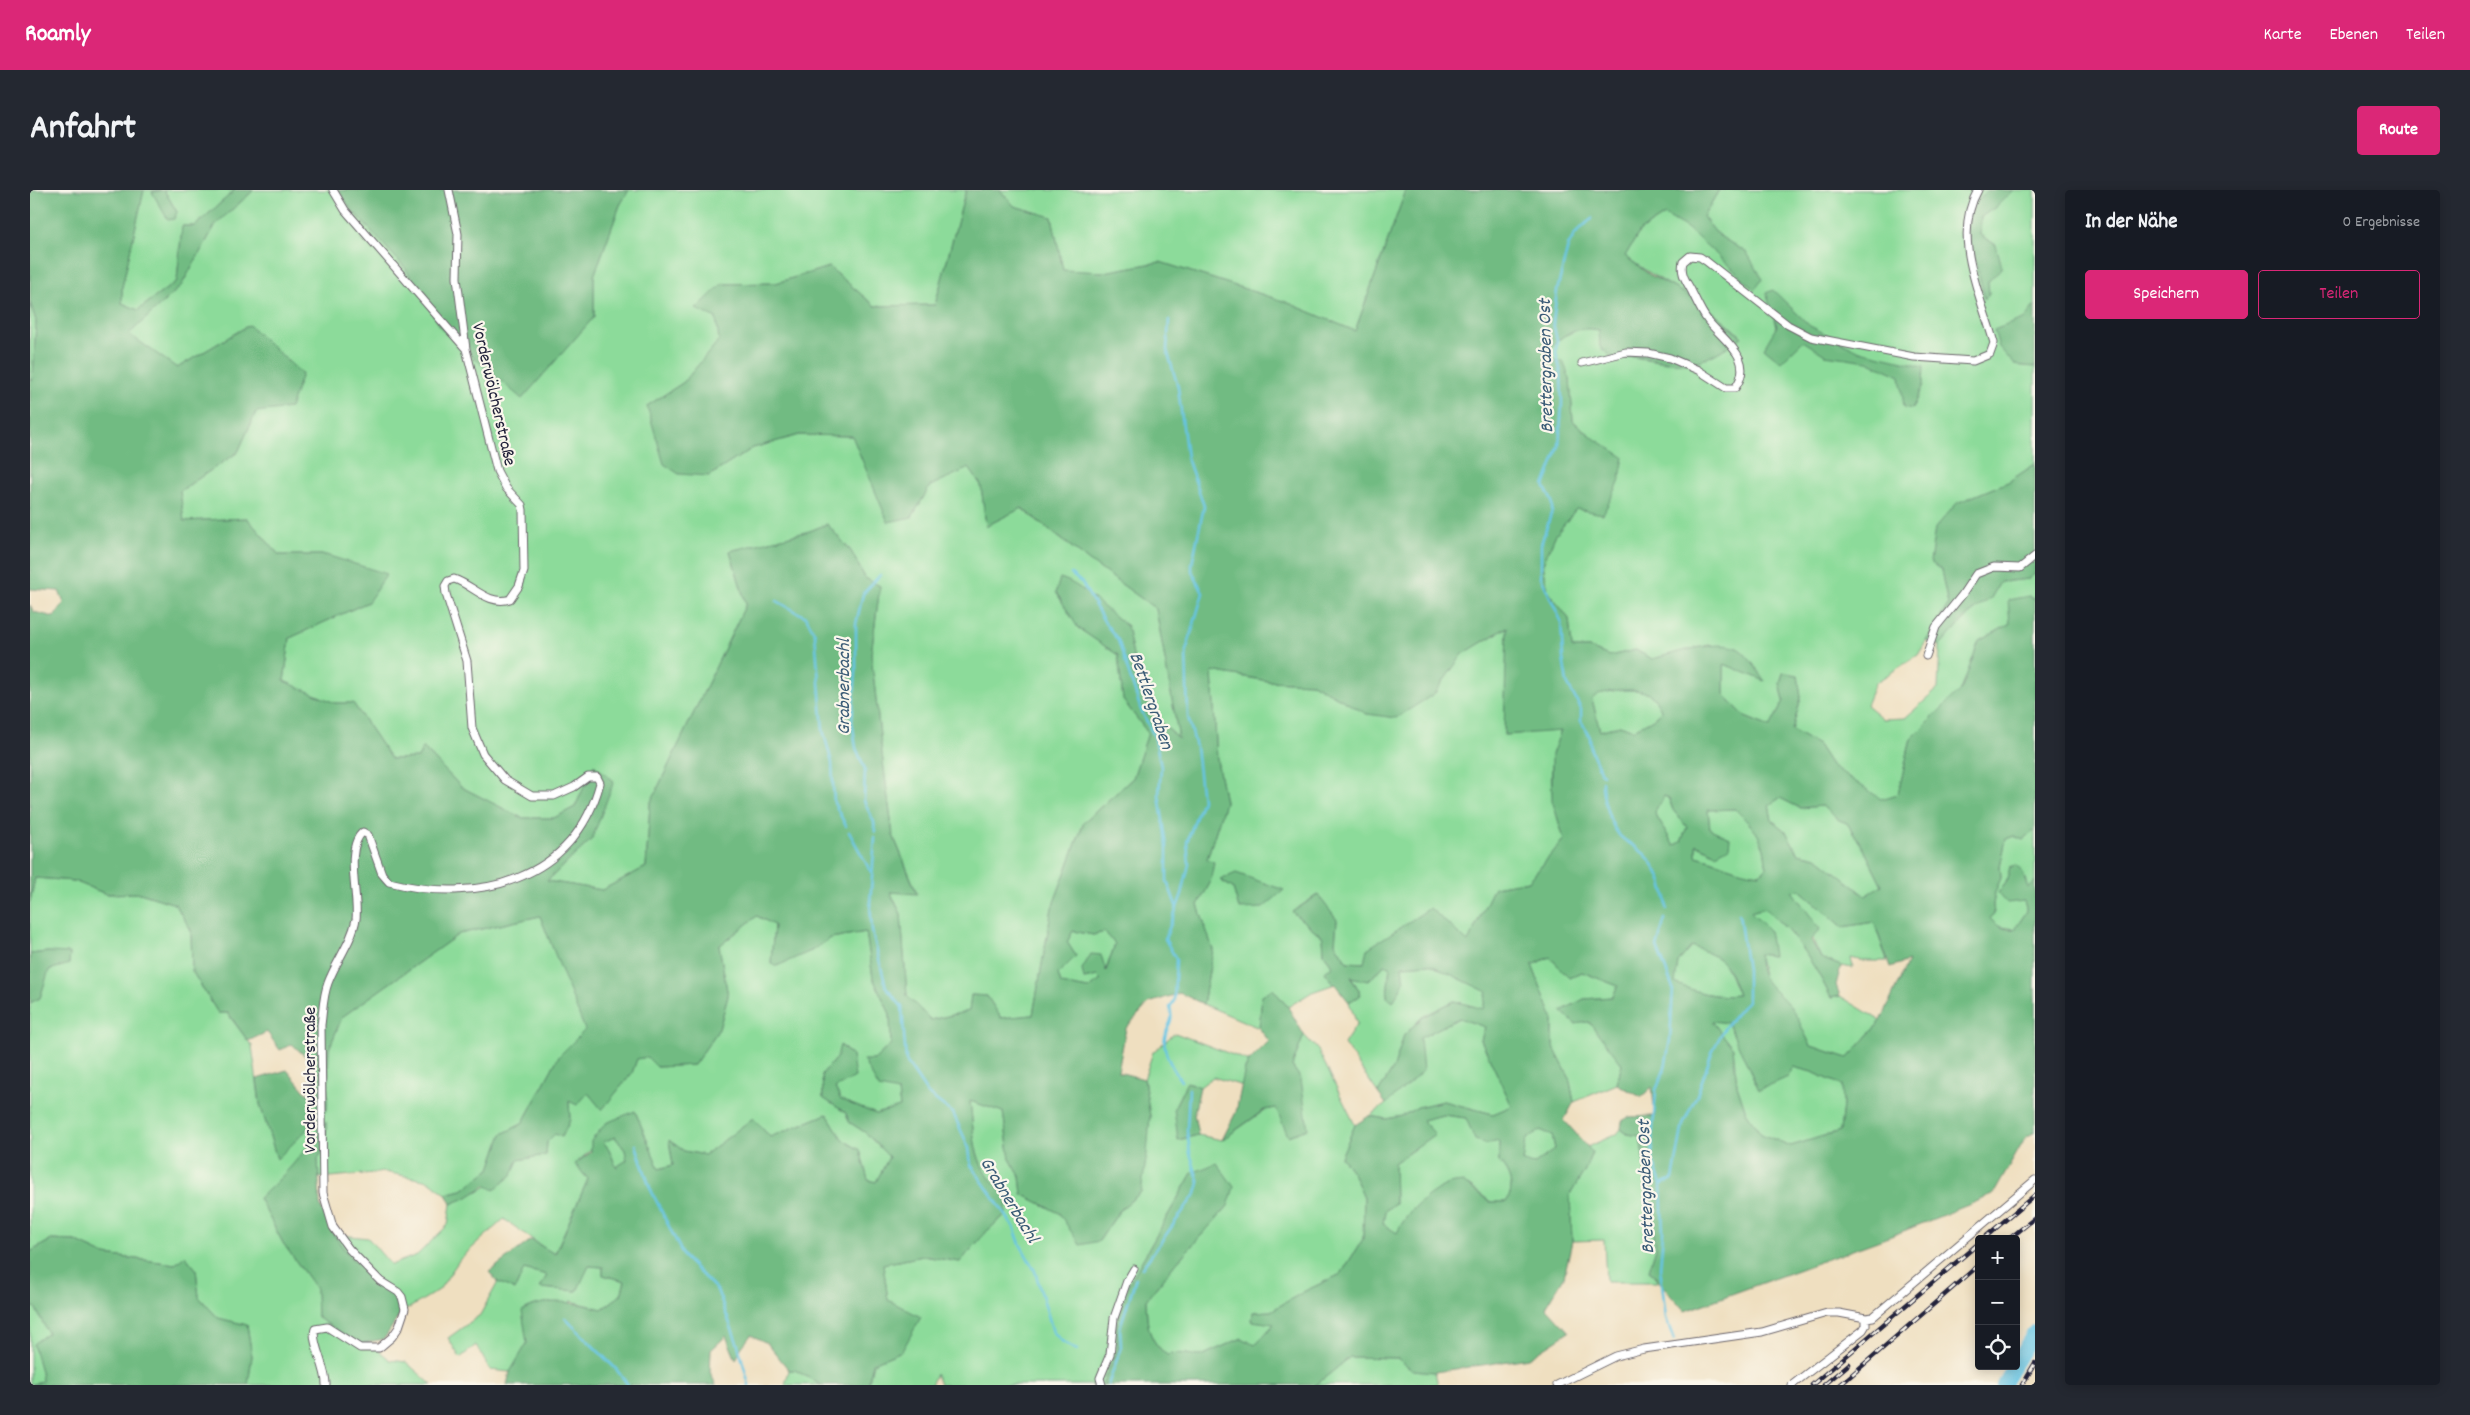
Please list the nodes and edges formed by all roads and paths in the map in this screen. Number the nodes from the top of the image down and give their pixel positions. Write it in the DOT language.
graph roads {
  1 [pos="333,190"];
  2 [pos="449,190"];
  3 [pos="1978,190"];
  4 [pos="466,349"];
  5 [pos="1582,363"];
  6 [pos="2035,556"];
  7 [pos="1926,656"];
  8 [pos="2035,1180"];
  9 [pos="1134,1269"];
  10 [pos="1866,1318"];
  11 [pos="326,1385"];
  12 [pos="1102,1385"];
  13 [pos="1556,1385"];
  14 [pos="1792,1385"];
  1 -- 4 [label="street"];
  2 -- 4 [label="street, Vorderwölcherstraße"];
  3 -- 5 [label="street"];
  4 -- 11 [label="street, Vorderwölcherstraße"];
  6 -- 7 [label="street"];
  8 -- 10 [label="street"];
  9 -- 12 [label="street"];
  10 -- 13 [label="street"];
  10 -- 14 [label="street"];
}
